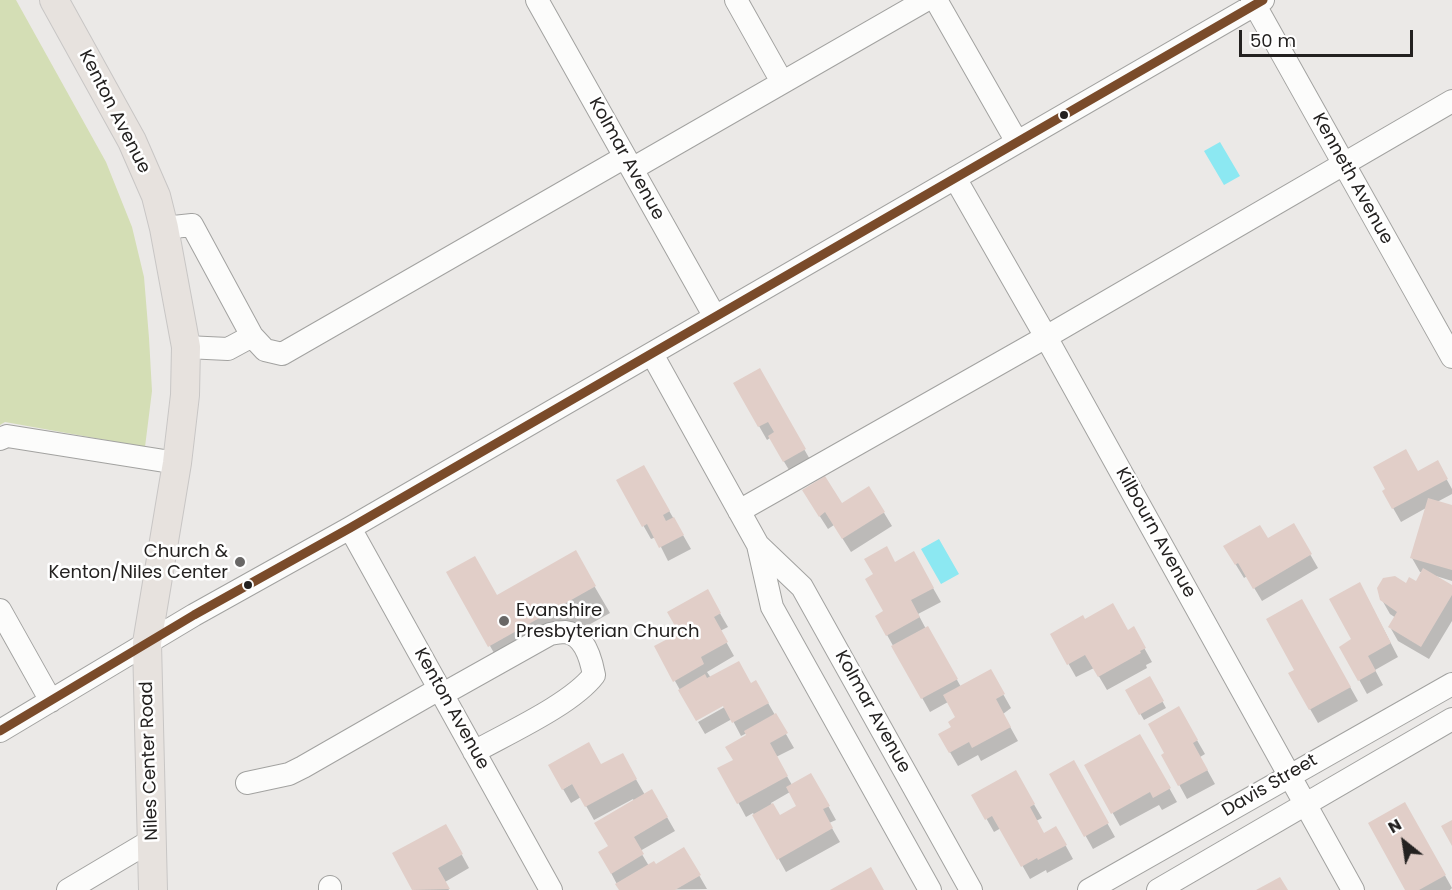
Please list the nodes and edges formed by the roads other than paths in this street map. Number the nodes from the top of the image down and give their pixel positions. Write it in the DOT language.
graph roads {
  1 [pos="54,0"];
  2 [pos="537,0"];
  3 [pos="736,0"];
  4 [pos="926,0"];
  5 [pos="936,0"];
  6 [pos="1256,2"];
  7 [pos="782,82"];
  8 [pos="1452,101"];
  9 [pos="1017,142"];
  10 [pos="629,163"];
  11 [pos="1344,164"];
  12 [pos="955,178"];
  13 [pos="164,228"];
  14 [pos="715,317"];
  15 [pos="252,336"];
  16 [pos="1046,337"];
  17 [pos="186,347"];
  18 [pos="652,354"];
  19 [pos="1452,357"];
  20 [pos="0,439"];
  21 [pos="177,463"];
  22 [pos="739,511"];
  23 [pos="350,528"];
  24 [pos="758,545"];
  25 [pos="0,610"];
  26 [pos="147,643"];
  27 [pos="1452,684"];
  28 [pos="441,692"];
  29 [pos="51,701"];
  30 [pos="1452,719"];
  31 [pos="0,731"];
  32 [pos="474,752"];
  33 [pos="1288,776"];
  34 [pos="247,783"];
  35 [pos="1304,804"];
  36 [pos="152,840"];
  37 [pos="68,890"];
  38 [pos="153,890"];
  39 [pos="551,890"];
  40 [pos="930,890"];
  41 [pos="971,890"];
  42 [pos="1089,890"];
  43 [pos="1158,890"];
  44 [pos="1353,890"];
  1 -- 13 [label="main road, Kenton Avenue"];
  2 -- 10 [label="street, Kolmar Avenue"];
  3 -- 7 [label="street"];
  4 -- 7 [label="street"];
  5 -- 9 [label="street"];
  6 -- 9 [label="street"];
  6 -- 11 [label="street, Kenneth Avenue"];
  7 -- 10 [label="street"];
  8 -- 11 [label="street"];
  9 -- 12 [label="street"];
  10 -- 14 [label="street, Kolmar Avenue"];
  10 -- 15 [label="street"];
  11 -- 16 [label="street"];
  11 -- 19 [label="street, Kenneth Avenue"];
  12 -- 14 [label="street"];
  12 -- 16 [label="street, Kilbourn Avenue"];
  13 -- 15 [label="street"];
  13 -- 17 [label="main road, Kenton Avenue"];
  14 -- 18 [label="street"];
  15 -- 17 [label="street"];
  16 -- 22 [label="street"];
  16 -- 33 [label="street, Kilbourn Avenue"];
  17 -- 21 [label="main road, Niles Center Road"];
  18 -- 22 [label="street, Kolmar Avenue"];
  18 -- 23 [label="street"];
  20 -- 21 [label="street"];
  21 -- 26 [label="main road, Niles Center Road"];
  22 -- 24 [label="street, Kolmar Avenue"];
  23 -- 26 [label="street"];
  23 -- 28 [label="street, Kenton Avenue"];
  24 -- 40 [label="street, Kolmar Avenue"];
  24 -- 41 [label="street, Kolmar Avenue"];
  25 -- 29 [label="street"];
  26 -- 29 [label="street"];
  26 -- 36 [label="main road, Niles Center Road"];
  27 -- 33 [label="street, Davis Street"];
  28 -- 32 [label="street, Kenton Avenue"];
  28 -- 32 [label="street"];
  28 -- 34 [label="street"];
  29 -- 31 [label="street"];
  30 -- 35 [label="street, Davis Street"];
  32 -- 39 [label="street, Kenton Avenue"];
  33 -- 35 [label="street, Kilbourn Avenue"];
  33 -- 42 [label="street, Davis Street"];
  35 -- 43 [label="street, Davis Street"];
  35 -- 44 [label="street, Kilbourn Avenue"];
  36 -- 37 [label="street"];
  36 -- 38 [label="main road, Niles Center Road"];
}
